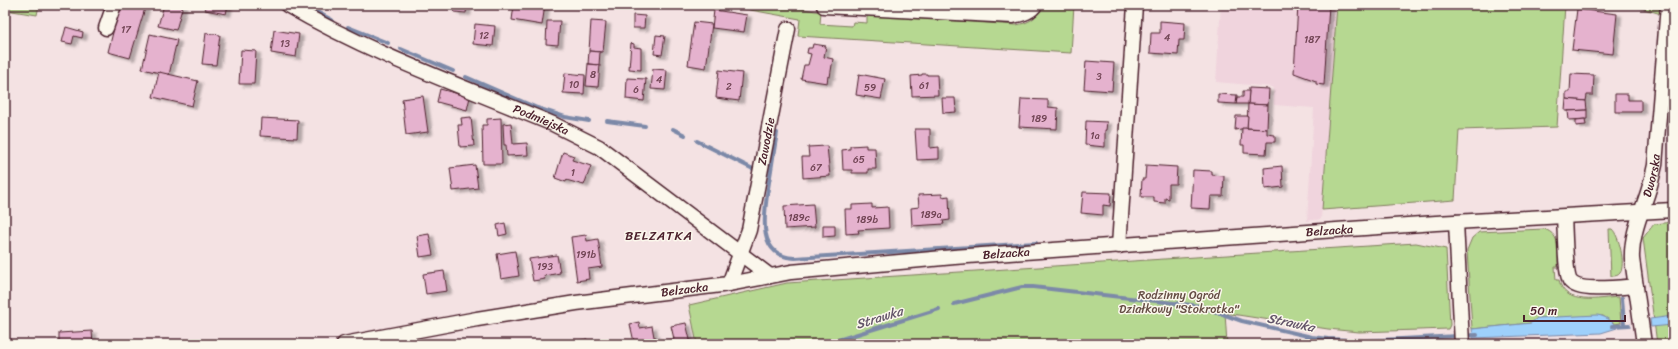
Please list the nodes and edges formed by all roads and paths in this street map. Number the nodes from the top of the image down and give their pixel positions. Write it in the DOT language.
graph roads {
  1 [pos="287,5"];
  2 [pos="1035,5"];
  3 [pos="1135,5"];
  4 [pos="1668,5"];
  5 [pos="111,6"];
  6 [pos="824,6"];
  7 [pos="106,28"];
  8 [pos="788,29"];
  9 [pos="1673,210"];
  10 [pos="1641,213"];
  11 [pos="1564,217"];
  12 [pos="1456,222"];
  13 [pos="1118,246"];
  14 [pos="741,253"];
  15 [pos="770,276"];
  16 [pos="729,284"];
  17 [pos="1636,286"];
  18 [pos="344,344"];
  19 [pos="1462,344"];
  20 [pos="1644,344"];
  1 -- 14 [label="street, Podmiejska"];
  2 -- 6 [label="street"];
  3 -- 13 [label="street"];
  4 -- 10 [label="street, Dworska"];
  5 -- 7 [label="street"];
  8 -- 14 [label="street, Zawodzie"];
  9 -- 10 [label="street, Belzacka"];
  10 -- 11 [label="street, Belzacka"];
  10 -- 17 [label="street, Dworska"];
  11 -- 12 [label="street, Belzacka"];
  11 -- 17 [label="street"];
  12 -- 13 [label="street, Belzacka"];
  12 -- 19 [label="street"];
  13 -- 15 [label="street, Belzacka"];
  14 -- 15 [label="street, Podmiejska"];
  14 -- 16 [label="street, Zawodzie"];
  15 -- 16 [label="street, Belzacka"];
  16 -- 18 [label="street, Belzacka"];
  17 -- 20 [label="street, Dworska"];
}
